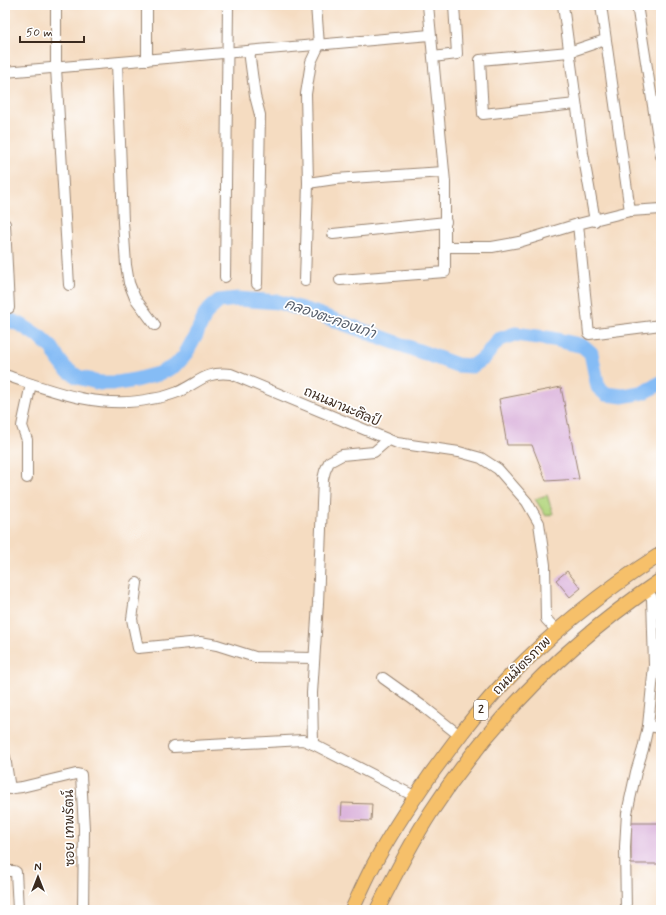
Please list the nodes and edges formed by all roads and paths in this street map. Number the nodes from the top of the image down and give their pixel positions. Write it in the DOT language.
graph roads {
  1 [pos="56,5"];
  2 [pos="147,5"];
  3 [pos="228,5"];
  4 [pos="316,5"];
  5 [pos="428,5"];
  6 [pos="454,5"];
  7 [pos="563,5"];
  8 [pos="600,5"];
  9 [pos="637,5"];
  10 [pos="430,35"];
  11 [pos="605,40"];
  12 [pos="319,45"];
  13 [pos="249,51"];
  14 [pos="569,52"];
  15 [pos="228,53"];
  16 [pos="433,57"];
  17 [pos="147,60"];
  18 [pos="117,63"];
  19 [pos="56,68"];
  20 [pos="5,72"];
  21 [pos="576,104"];
  22 [pos="661,156"];
  23 [pos="444,172"];
  24 [pos="308,183"];
  25 [pos="661,209"];
  26 [pos="630,211"];
  27 [pos="595,221"];
  28 [pos="446,222"];
  29 [pos="5,224"];
  30 [pos="578,224"];
  31 [pos="333,234"];
  32 [pos="446,247"];
  33 [pos="225,277"];
  34 [pos="340,280"];
  35 [pos="305,281"];
  36 [pos="257,284"];
  37 [pos="69,285"];
  38 [pos="9,308"];
  39 [pos="155,325"];
  40 [pos="661,325"];
  41 [pos="5,375"];
  42 [pos="31,384"];
  43 [pos="388,440"];
  44 [pos="27,478"];
  45 [pos="661,554"];
  46 [pos="661,580"];
  47 [pos="137,583"];
  48 [pos="646,590"];
  49 [pos="557,631"];
  50 [pos="314,658"];
  51 [pos="383,678"];
  52 [pos="648,726"];
  53 [pos="661,728"];
  54 [pos="459,736"];
  55 [pos="313,744"];
  56 [pos="173,747"];
  57 [pos="5,757"];
  58 [pos="7,789"];
  59 [pos="416,796"];
  60 [pos="5,871"];
  61 [pos="18,910"];
  62 [pos="83,910"];
  63 [pos="352,910"];
  64 [pos="377,910"];
  65 [pos="626,910"];
  1 -- 19 [label="street"];
  2 -- 17 [label="street"];
  3 -- 15 [label="street"];
  4 -- 12 [label="street"];
  5 -- 10 [label="street"];
  6 -- 16 [label="street"];
  7 -- 14 [label="street"];
  8 -- 11 [label="street"];
  9 -- 22 [label="street"];
  10 -- 12 [label="street"];
  10 -- 16 [label="street"];
  11 -- 14 [label="street"];
  11 -- 26 [label="street"];
  12 -- 13 [label="street"];
  12 -- 24 [label="street"];
  13 -- 15 [label="street"];
  13 -- 36 [label="street"];
  14 -- 21 [label="street"];
  14 -- 21 [label="street"];
  15 -- 17 [label="street"];
  15 -- 33 [label="street"];
  16 -- 23 [label="street"];
  17 -- 18 [label="street"];
  18 -- 19 [label="street"];
  18 -- 39 [label="street"];
  19 -- 20 [label="street"];
  19 -- 37 [label="street"];
  21 -- 27 [label="street"];
  23 -- 24 [label="street"];
  23 -- 28 [label="street"];
  24 -- 35 [label="street"];
  25 -- 26 [label="street"];
  26 -- 27 [label="street"];
  27 -- 30 [label="street"];
  28 -- 31 [label="street"];
  28 -- 32 [label="street"];
  29 -- 38 [label="street"];
  30 -- 32 [label="street"];
  30 -- 40 [label="street"];
  32 -- 34 [label="street"];
  41 -- 42 [label="street, ถนนมานะศิลป์"];
  42 -- 43 [label="street, ถนนมานะศิลป์"];
  42 -- 44 [label="street"];
  43 -- 49 [label="street, ถนนมานะศิลป์"];
  43 -- 50 [label="street"];
  45 -- 49 [label="highway, ถนนมิตรภาพ / 2"];
  46 -- 48 [label="highway, ถนนมิตรภาพ / 2"];
  47 -- 50 [label="street"];
  48 -- 52 [label="street"];
  48 -- 64 [label="highway, ถนนมิตรภาพ / 2"];
  49 -- 54 [label="highway, ถนนมิตรภาพ / 2"];
  50 -- 55 [label="street"];
  51 -- 54 [label="street"];
  52 -- 53 [label="street"];
  52 -- 65 [label="street"];
  54 -- 59 [label="highway, ถนนมิตรภาพ / 2"];
  55 -- 56 [label="street"];
  55 -- 59 [label="street"];
  57 -- 58 [label="street"];
  58 -- 62 [label="street, ซอย เทพรัตน์"];
  59 -- 63 [label="highway, ถนนมิตรภาพ / 2"];
  60 -- 61 [label="street"];
}
